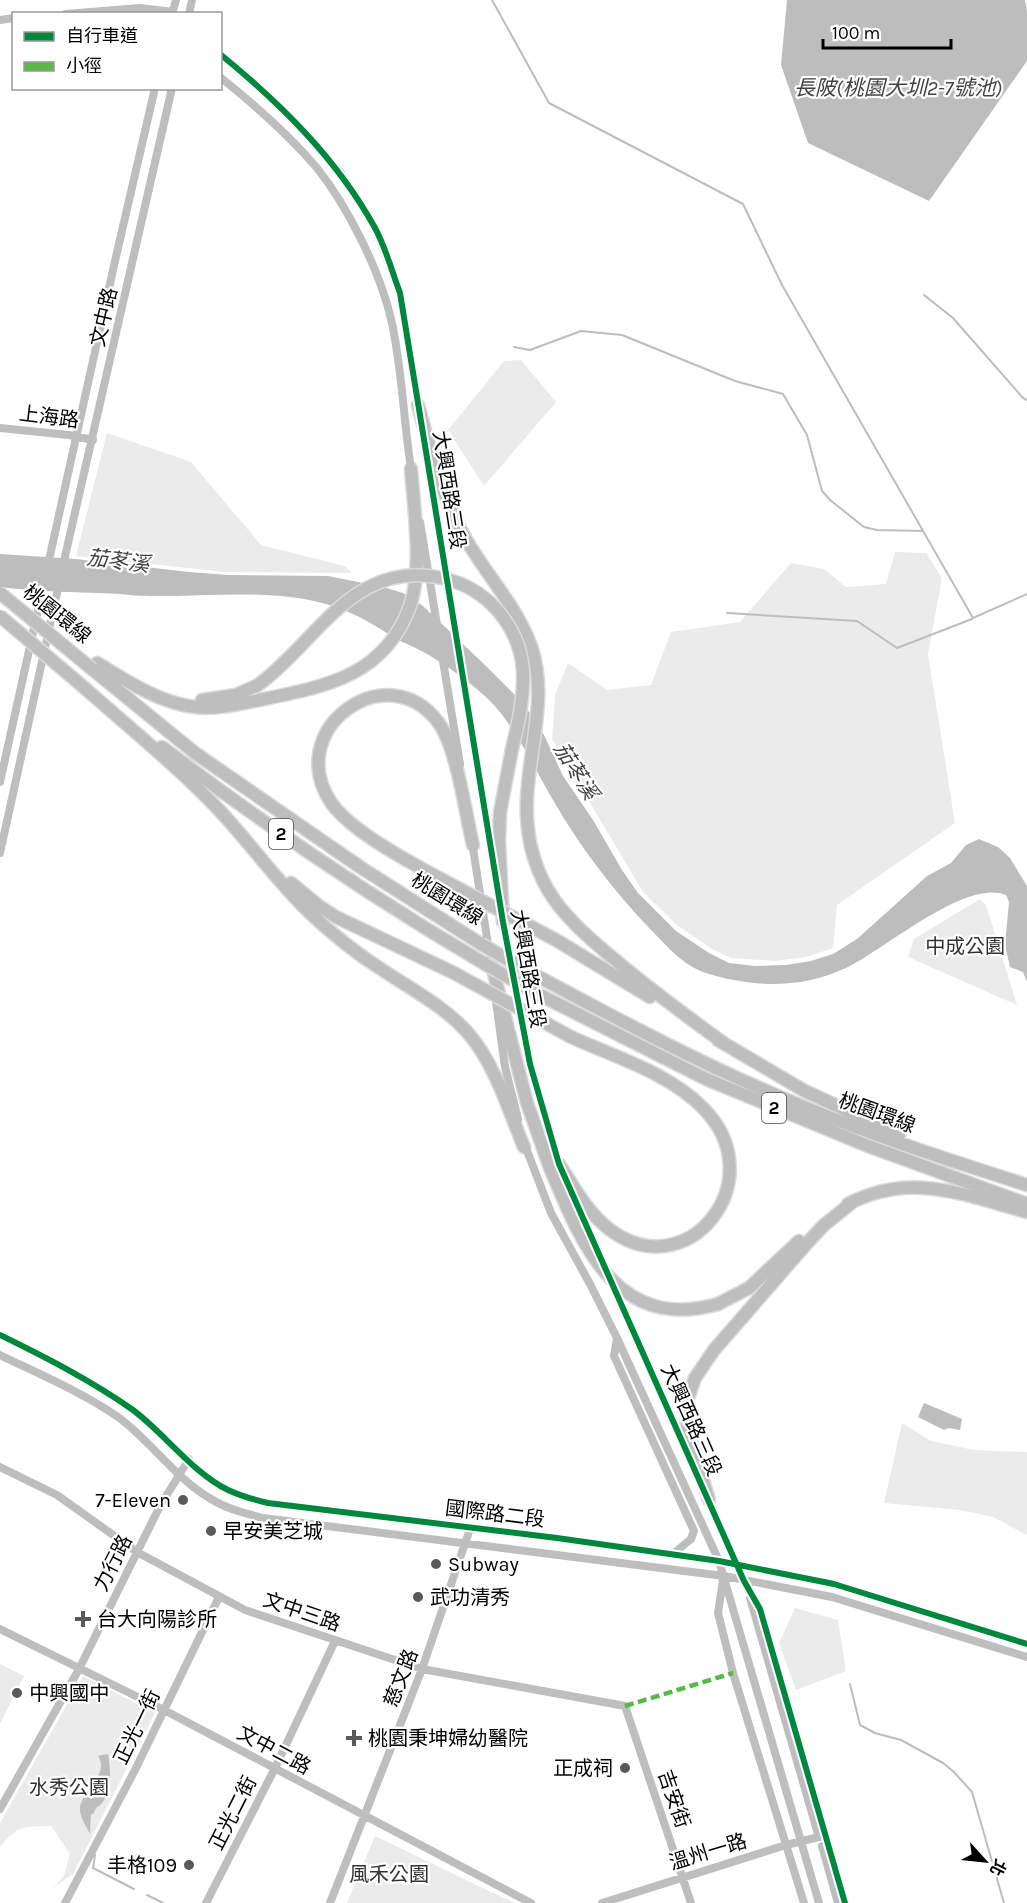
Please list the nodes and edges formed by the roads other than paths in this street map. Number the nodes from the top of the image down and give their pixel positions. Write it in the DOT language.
graph roads {
  1 [pos="91,12"];
  2 [pos="166,12"];
  3 [pos="222,56"];
  4 [pos="222,79"];
  5 [pos="155,90"];
  6 [pos="172,90"];
  7 [pos="418,405"];
  8 [pos="0,428"];
  9 [pos="76,437"];
  10 [pos="93,440"];
  11 [pos="411,469"];
  12 [pos="46,573"];
  13 [pos="61,575"];
  14 [pos="0,593"];
  15 [pos="0,616"];
  16 [pos="95,666"];
  17 [pos="87,690"];
  18 [pos="153,694"];
  19 [pos="3,758"];
  20 [pos="21,762"];
  21 [pos="0,782"];
  22 [pos="244,839"];
  23 [pos="472,844"];
  24 [pos="0,853"];
  25 [pos="503,922"];
  26 [pos="487,960"];
  27 [pos="725,1044"];
  28 [pos="524,1147"];
  29 [pos="966,1165"];
  30 [pos="555,1166"];
  31 [pos="1027,1185"];
  32 [pos="854,1201"];
  33 [pos="1027,1209"];
  34 [pos="0,1335"];
  35 [pos="617,1338"];
  36 [pos="0,1354"];
  37 [pos="189,1460"];
  38 [pos="0,1467"];
  39 [pos="179,1473"];
  40 [pos="709,1500"];
  41 [pos="470,1529"];
  42 [pos="466,1543"];
  43 [pos="137,1552"];
  44 [pos="673,1554"];
  45 [pos="719,1560"];
  46 [pos="737,1564"];
  47 [pos="724,1576"];
  48 [pos="744,1581"];
  49 [pos="219,1597"];
  50 [pos="0,1629"];
  51 [pos="982,1630"];
  52 [pos="335,1641"];
  53 [pos="978,1642"];
  54 [pos="1027,1644"];
  55 [pos="1027,1657"];
  56 [pos="79,1669"];
  57 [pos="423,1670"];
  58 [pos="625,1706"];
  59 [pos="164,1710"];
  60 [pos="275,1768"];
  61 [pos="0,1809"];
  62 [pos="365,1817"];
  63 [pos="822,1836"];
  64 [pos="801,1841"];
  65 [pos="786,1845"];
  66 [pos="683,1877"];
  67 [pos="65,1903"];
  68 [pos="206,1903"];
  69 [pos="330,1903"];
  70 [pos="531,1903"];
  71 [pos="602,1903"];
  72 [pos="691,1903"];
  73 [pos="804,1903"];
  74 [pos="819,1903"];
  75 [pos="838,1903"];
  76 [pos="844,1903"];
  1 -- 2 [label="street"];
  3 -- 7 [label="street, 大興西路三段"];
  4 -- 11 [label="street, 大興西路三段"];
  5 -- 9 [label="street, 文中路"];
  6 -- 10 [label="street, 文中路"];
  7 -- 25 [label="street, 大興西路三段"];
  7 -- 27 [label="highway"];
  8 -- 9 [label="street, 上海路"];
  9 -- 10 [label="street, 上海路"];
  9 -- 12 [label="street, 文中路"];
  10 -- 13 [label="street, 文中路"];
  11 -- 18 [label="highway"];
  11 -- 23 [label="street, 大興西路三段"];
  12 -- 13 [label="street"];
  12 -- 19 [label="street, 文中路"];
  13 -- 20 [label="street, 文中路"];
  14 -- 16 [label="highway, 桃園環線, bridge"];
  15 -- 17 [label="highway, 桃園環線 / 2, bridge"];
  16 -- 18 [label="highway"];
  16 -- 29 [label="highway, 桃園環線 / 2, bridge"];
  17 -- 22 [label="highway"];
  17 -- 26 [label="highway, 桃園環線 / 2"];
  18 -- 25 [label="highway, bridge"];
  19 -- 20 [label="street"];
  19 -- 21 [label="street"];
  20 -- 24 [label="street"];
  22 -- 28 [label="highway"];
  22 -- 30 [label="highway, bridge"];
  23 -- 26 [label="street, 大興西路三段"];
  23 -- 27 [label="highway, bridge"];
  25 -- 30 [label="street, 大興西路三段"];
  26 -- 28 [label="street, 大興西路三段"];
  26 -- 30 [label="highway"];
  26 -- 33 [label="highway, 桃園環線 / 2, bridge"];
  27 -- 29 [label="highway"];
  28 -- 35 [label="street, 大興西路三段"];
  29 -- 31 [label="highway, 桃園環線 / 2"];
  30 -- 32 [label="highway, bridge"];
  30 -- 40 [label="street, 大興西路三段"];
  32 -- 33 [label="highway"];
  32 -- 40 [label="highway"];
  34 -- 37 [label="street, 國際路二段"];
  35 -- 44 [label="street"];
  35 -- 45 [label="street, 大興西路三段"];
  36 -- 39 [label="street, 國際路二段"];
  37 -- 39 [label="street, 力行路"];
  37 -- 41 [label="street, 國際路二段"];
  38 -- 43 [label="street, 文中三路"];
  39 -- 42 [label="street, 國際路二段"];
  39 -- 43 [label="street, 力行路"];
  40 -- 46 [label="street, 大興西路三段"];
  41 -- 42 [label="street, 慈文路"];
  41 -- 44 [label="street, 國際路二段"];
  42 -- 47 [label="street, 國際路二段"];
  42 -- 57 [label="street, 慈文路"];
  43 -- 49 [label="street, 文中三路"];
  43 -- 56 [label="street, 力行路"];
  44 -- 45 [label="street, 國際路二段"];
  45 -- 46 [label="street, 國際路二段"];
  45 -- 47 [label="street, 大興西路三段"];
  46 -- 48 [label="street, 大興西路三段"];
  46 -- 51 [label="street, 國際路二段"];
  47 -- 48 [label="street, 國際路二段"];
  47 -- 64 [label="street, 大興西路三段"];
  47 -- 65 [label="street, 大興西路三段"];
  48 -- 53 [label="street, 國際路二段"];
  48 -- 63 [label="street, 大興西路三段"];
  49 -- 52 [label="street, 文中三路"];
  49 -- 59 [label="street, 正光一街"];
  50 -- 56 [label="street, 文中二路"];
  51 -- 53 [label="street"];
  51 -- 54 [label="street, 國際路二段"];
  52 -- 57 [label="street, 文中三路"];
  52 -- 60 [label="street, 正光二街"];
  53 -- 55 [label="street, 國際路二段"];
  56 -- 59 [label="street, 文中二路"];
  56 -- 61 [label="street, 力行路"];
  57 -- 58 [label="street, 文中三路"];
  57 -- 62 [label="street, 慈文路"];
  58 -- 66 [label="street, 吉安街"];
  59 -- 60 [label="street, 文中二路"];
  59 -- 67 [label="street, 正光一街"];
  60 -- 62 [label="street, 文中二路"];
  60 -- 68 [label="street, 正光二街"];
  62 -- 69 [label="street, 慈文路"];
  62 -- 70 [label="street, 文中二路"];
  63 -- 64 [label="street, 溫州一路"];
  63 -- 75 [label="street, 大興西路三段"];
  63 -- 76 [label="street, 大興西路三段"];
  64 -- 65 [label="street, 溫州一路"];
  64 -- 74 [label="street, 大興西路三段"];
  65 -- 66 [label="street, 溫州一路"];
  65 -- 73 [label="street, 大興西路三段"];
  66 -- 71 [label="street, 溫州一路"];
  66 -- 72 [label="street, 吉安街"];
}
